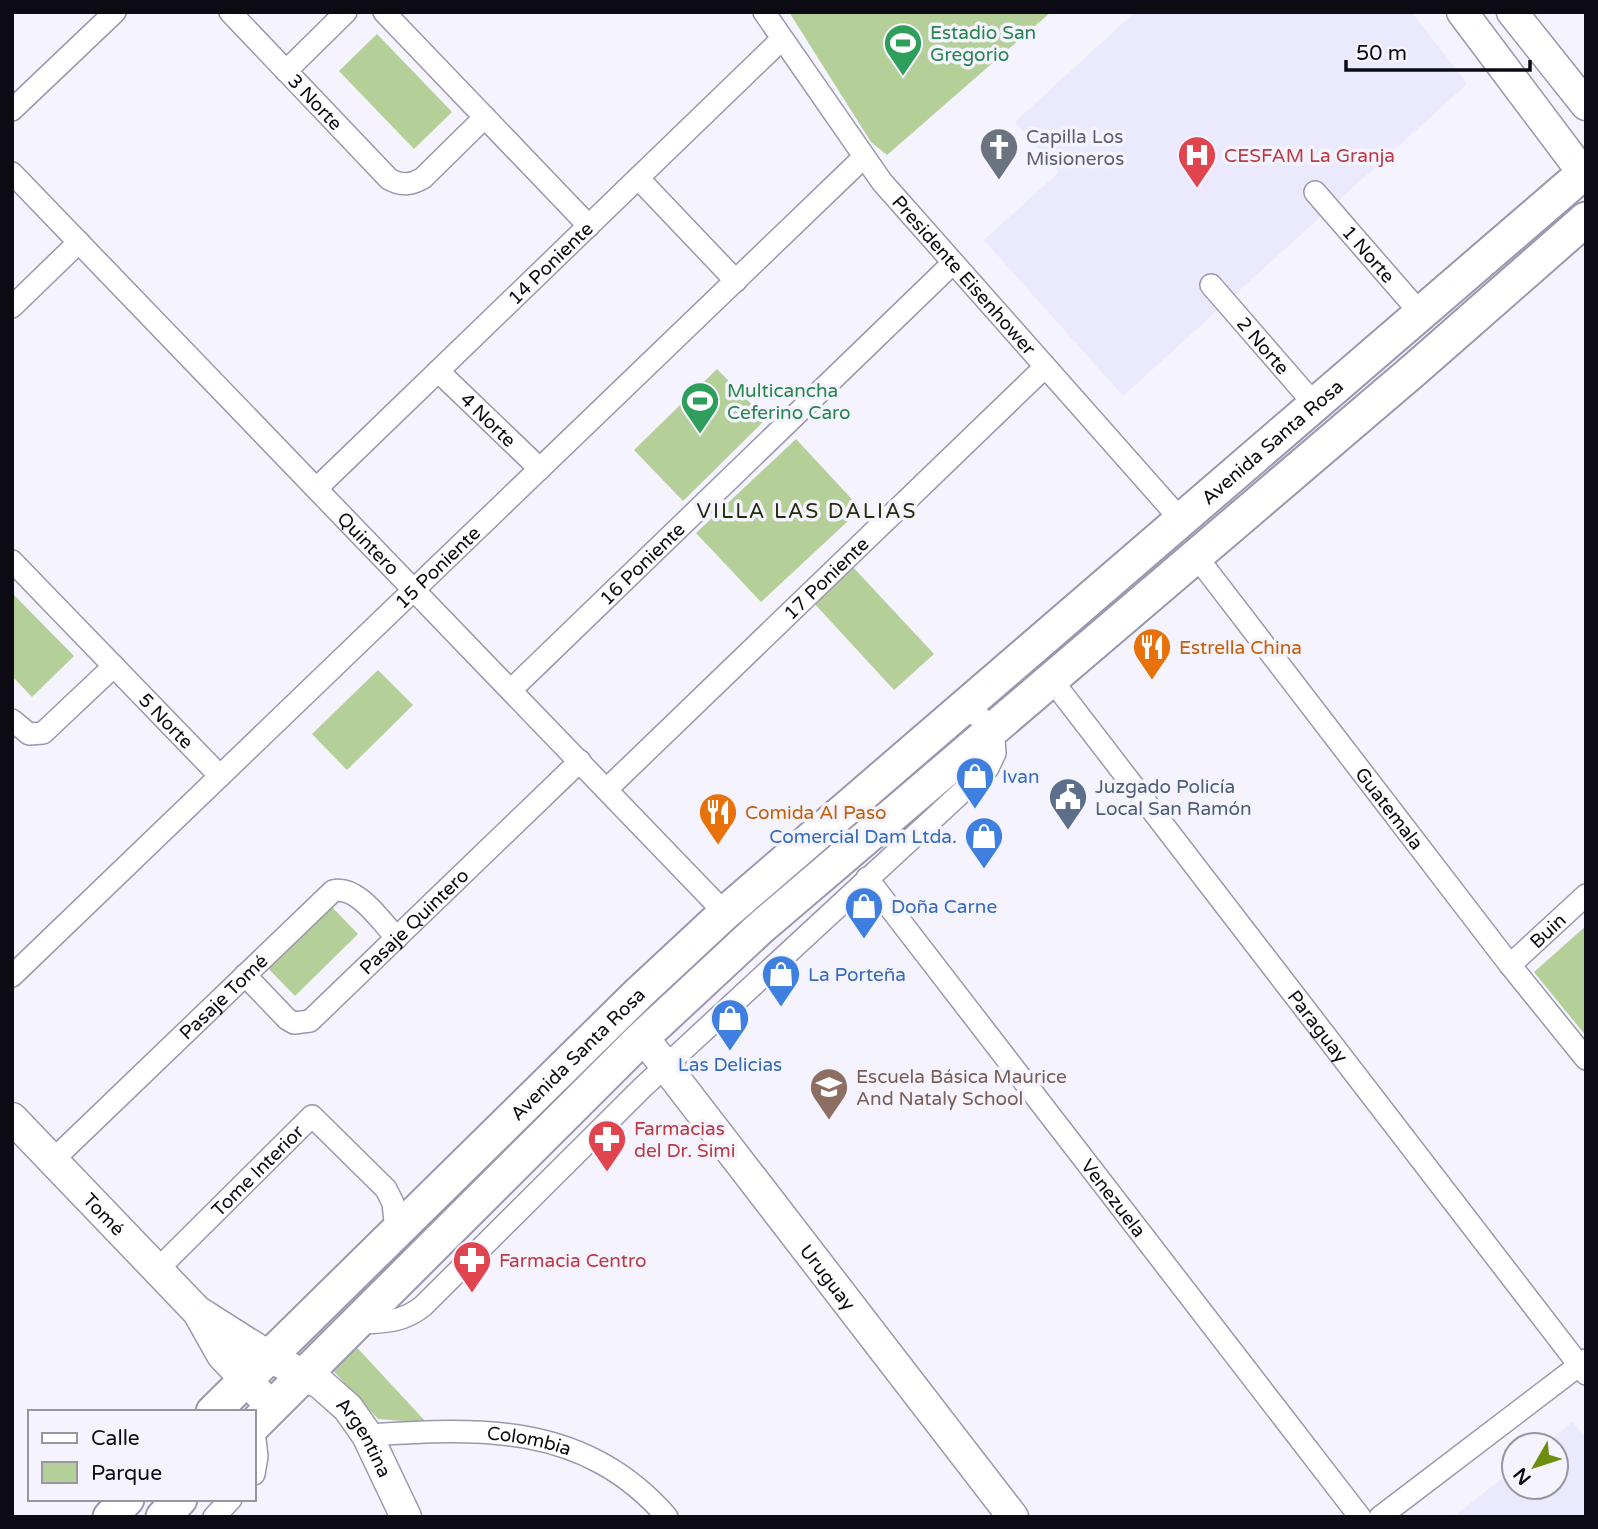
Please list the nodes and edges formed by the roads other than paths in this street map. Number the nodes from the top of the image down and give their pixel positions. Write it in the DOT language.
graph roads {
  1 [pos="115,12"];
  2 [pos="230,12"];
  3 [pos="346,12"];
  4 [pos="384,12"];
  5 [pos="764,12"];
  6 [pos="1462,12"];
  7 [pos="1512,12"];
  8 [pos="782,39"];
  9 [pos="286,71"];
  10 [pos="1586,105"];
  11 [pos="12,110"];
  12 [pos="485,117"];
  13 [pos="863,158"];
  14 [pos="12,173"];
  15 [pos="1585,174"];
  16 [pos="638,178"];
  17 [pos="1315,192"];
  18 [pos="1586,219"];
  19 [pos="589,226"];
  20 [pos="79,242"];
  21 [pos="953,262"];
  22 [pos="736,281"];
  23 [pos="1211,285"];
  24 [pos="12,307"];
  25 [pos="1422,315"];
  26 [pos="1045,367"];
  27 [pos="438,371"];
  28 [pos="1316,406"];
  29 [pos="540,469"];
  30 [pos="317,488"];
  31 [pos="1182,521"];
  32 [pos="1196,556"];
  33 [pos="12,561"];
  34 [pos="415,590"];
  35 [pos="114,666"];
  36 [pos="1051,679"];
  37 [pos="511,690"];
  38 [pos="956,711"];
  39 [pos="12,720"];
  40 [pos="993,728"];
  41 [pos="580,761"];
  42 [pos="220,776"];
  43 [pos="607,789"];
  44 [pos="867,878"];
  45 [pos="1586,895"];
  46 [pos="725,913"];
  47 [pos="397,938"];
  48 [pos="1510,965"];
  49 [pos="245,975"];
  50 [pos="12,976"];
  51 [pos="639,993"];
  52 [pos="643,1037"];
  53 [pos="1586,1059"];
  54 [pos="664,1067"];
  55 [pos="12,1118"];
  56 [pos="53,1160"];
  57 [pos="386,1189"];
  58 [pos="426,1201"];
  59 [pos="396,1231"];
  60 [pos="158,1269"];
  61 [pos="197,1311"];
  62 [pos="357,1323"];
  63 [pos="268,1356"];
  64 [pos="1583,1366"];
  65 [pos="304,1374"];
  66 [pos="245,1379"];
  67 [pos="215,1410"];
  68 [pos="260,1421"];
  69 [pos="367,1435"];
  70 [pos="256,1462"];
  71 [pos="125,1501"];
  72 [pos="178,1501"];
  73 [pos="229,1501"];
  74 [pos="110,1517"];
  75 [pos="163,1517"];
  76 [pos="214,1517"];
  77 [pos="407,1517"];
  78 [pos="667,1517"];
  79 [pos="1013,1517"];
  80 [pos="1360,1517"];
  81 [pos="1380,1517"];
  1 -- 11 [label="street"];
  2 -- 9 [label="street, 3 Norte"];
  3 -- 9 [label="street"];
  4 -- 12 [label="street"];
  5 -- 8 [label="street, Presidente Eisenhower"];
  6 -- 15 [label="street"];
  7 -- 10 [label="street"];
  8 -- 13 [label="street, Presidente Eisenhower"];
  8 -- 16 [label="street, 14 Poniente"];
  9 -- 12 [label="street, 3 Norte"];
  12 -- 19 [label="street"];
  13 -- 21 [label="street, Presidente Eisenhower"];
  13 -- 22 [label="street, 15 Poniente"];
  14 -- 20 [label="street, Quintero"];
  15 -- 25 [label="main road, Avenida Santa Rosa"];
  16 -- 19 [label="street, 14 Poniente"];
  16 -- 22 [label="street"];
  17 -- 25 [label="street, 1 Norte"];
  18 -- 32 [label="main road, Avenida Santa Rosa"];
  19 -- 27 [label="street, 14 Poniente"];
  20 -- 24 [label="street"];
  20 -- 30 [label="street, Quintero"];
  21 -- 26 [label="street, Presidente Eisenhower"];
  21 -- 37 [label="street, 16 Poniente"];
  22 -- 29 [label="street, 15 Poniente"];
  23 -- 28 [label="street, 2 Norte"];
  25 -- 28 [label="main road, Avenida Santa Rosa"];
  26 -- 31 [label="street, Presidente Eisenhower"];
  26 -- 43 [label="street, 17 Poniente"];
  27 -- 29 [label="street, 4 Norte"];
  27 -- 30 [label="street, 14 Poniente"];
  28 -- 31 [label="main road, Avenida Santa Rosa"];
  29 -- 34 [label="street, 15 Poniente"];
  30 -- 34 [label="street, Quintero"];
  31 -- 38 [label="main road, Avenida Santa Rosa"];
  32 -- 36 [label="main road, Avenida Santa Rosa"];
  32 -- 48 [label="street, Guatemala"];
  33 -- 35 [label="street, 5 Norte"];
  34 -- 37 [label="street, Quintero"];
  34 -- 42 [label="street, 15 Poniente"];
  35 -- 39 [label="street"];
  35 -- 42 [label="street, 5 Norte"];
  36 -- 40 [label="main road, Avenida Santa Rosa"];
  36 -- 64 [label="street, Paraguay"];
  37 -- 41 [label="street, Quintero"];
  38 -- 40 [label="street"];
  38 -- 46 [label="main road, Avenida Santa Rosa"];
  40 -- 44 [label="street"];
  40 -- 52 [label="main road, Avenida Santa Rosa"];
  41 -- 43 [label="street, Quintero"];
  41 -- 47 [label="street, Pasaje Quintero"];
  42 -- 50 [label="street, 15 Poniente"];
  43 -- 46 [label="street, Quintero"];
  44 -- 54 [label="street"];
  44 -- 80 [label="street, Venezuela"];
  45 -- 48 [label="street, Buin"];
  46 -- 51 [label="main road, Avenida Santa Rosa"];
  47 -- 49 [label="street, Pasaje Quintero"];
  47 -- 49 [label="street, Pasaje Tomé"];
  48 -- 53 [label="street, Guatemala"];
  49 -- 56 [label="street, Pasaje Tomé"];
  51 -- 52 [label="main road"];
  51 -- 58 [label="main road, Avenida Santa Rosa"];
  52 -- 54 [label="street, Uruguay"];
  52 -- 62 [label="main road, Avenida Santa Rosa"];
  54 -- 62 [label="street"];
  54 -- 79 [label="street, Uruguay"];
  55 -- 56 [label="street, Tomé"];
  56 -- 60 [label="street, Tomé"];
  57 -- 58 [label="street, Tome Interior"];
  57 -- 59 [label="street"];
  57 -- 60 [label="street, Tome Interior"];
  58 -- 59 [label="main road, Avenida Santa Rosa"];
  59 -- 63 [label="main road, Avenida Santa Rosa"];
  60 -- 61 [label="street, Tomé"];
  61 -- 63 [label="street, Tomé"];
  61 -- 66 [label="street, Tomé"];
  62 -- 65 [label="main road, Avenida Santa Rosa"];
  63 -- 65 [label="street, Tomé"];
  63 -- 66 [label="main road, Avenida Santa Rosa"];
  64 -- 81 [label="street"];
  65 -- 68 [label="main road, Avenida Santa Rosa"];
  65 -- 69 [label="street, Argentina"];
  66 -- 67 [label="main road, Avenida Santa Rosa"];
  66 -- 68 [label="street, Tomé"];
  68 -- 70 [label="street"];
  69 -- 77 [label="street, Argentina"];
  69 -- 78 [label="street, Colombia"];
  71 -- 74 [label="main road"];
  72 -- 75 [label="main road"];
  73 -- 76 [label="street"];
}
